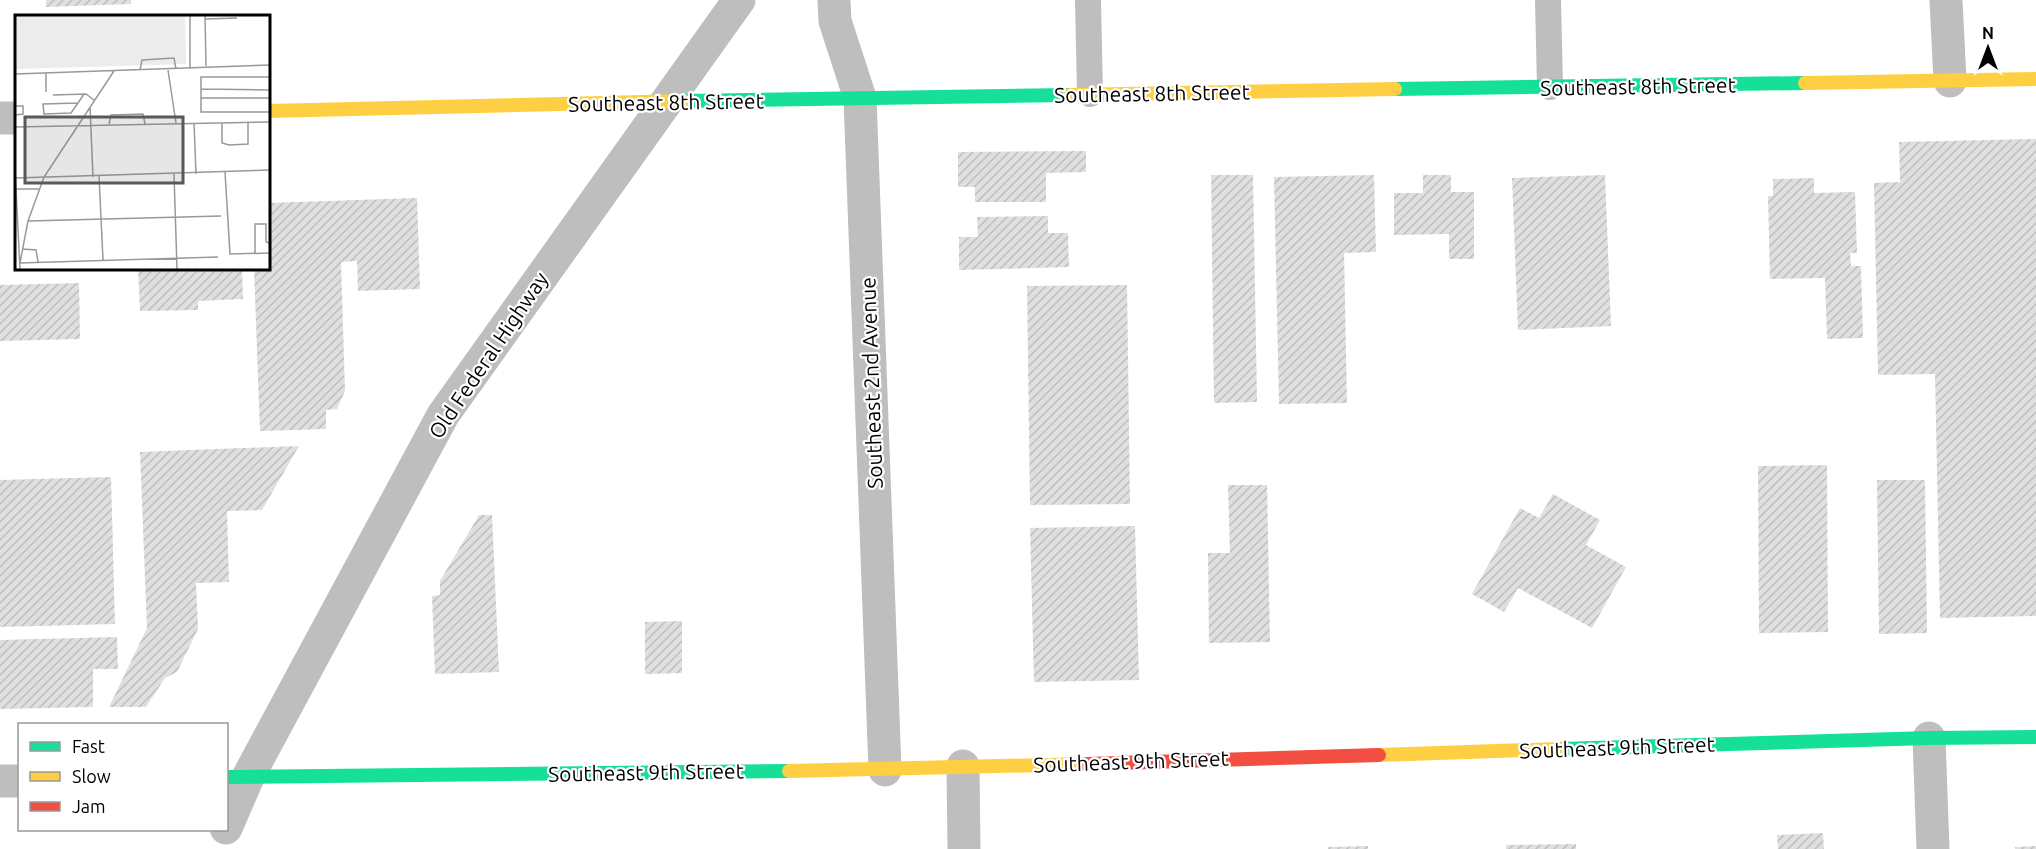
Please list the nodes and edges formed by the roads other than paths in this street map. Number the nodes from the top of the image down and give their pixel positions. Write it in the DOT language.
graph roads {
  1 [pos="739,0"];
  2 [pos="834,0"];
  3 [pos="1088,0"];
  4 [pos="1548,0"];
  5 [pos="1946,0"];
  6 [pos="2036,79"];
  7 [pos="1950,81"];
  8 [pos="1550,87"];
  9 [pos="1090,94"];
  10 [pos="860,98"];
  11 [pos="666,101"];
  12 [pos="270,111"];
  13 [pos="2036,736"];
  14 [pos="1929,738"];
  15 [pos="963,766"];
  16 [pos="885,770"];
  17 [pos="237,777"];
  18 [pos="18,781"];
  19 [pos="0,782"];
  20 [pos="228,820"];
  21 [pos="225,831"];
  22 [pos="218,849"];
  23 [pos="964,849"];
  24 [pos="1933,849"];
  1 -- 11 [label="street, Old Federal Highway"];
  2 -- 10 [label="street, Southeast 2nd Avenue"];
  3 -- 9 [label="lane"];
  4 -- 8 [label="lane"];
  5 -- 7 [label="street"];
  6 -- 7 [label="street, Southeast 8th Street"];
  7 -- 8 [label="street, Southeast 8th Street"];
  8 -- 9 [label="street, Southeast 8th Street"];
  9 -- 10 [label="street, Southeast 8th Street"];
  10 -- 11 [label="street, Southeast 8th Street"];
  10 -- 16 [label="street, Southeast 2nd Avenue"];
  11 -- 12 [label="street, Southeast 8th Street"];
  11 -- 17 [label="street, Old Federal Highway"];
  13 -- 14 [label="street, Southeast 9th Street"];
  14 -- 15 [label="street, Southeast 9th Street"];
  14 -- 24 [label="street"];
  15 -- 16 [label="street, Southeast 9th Street"];
  15 -- 23 [label="street"];
  16 -- 17 [label="street, Southeast 9th Street"];
  17 -- 20 [label="street, Old Federal Highway"];
  18 -- 19 [label="street"];
  21 -- 22 [label="street, Old Federal Highway"];
}
